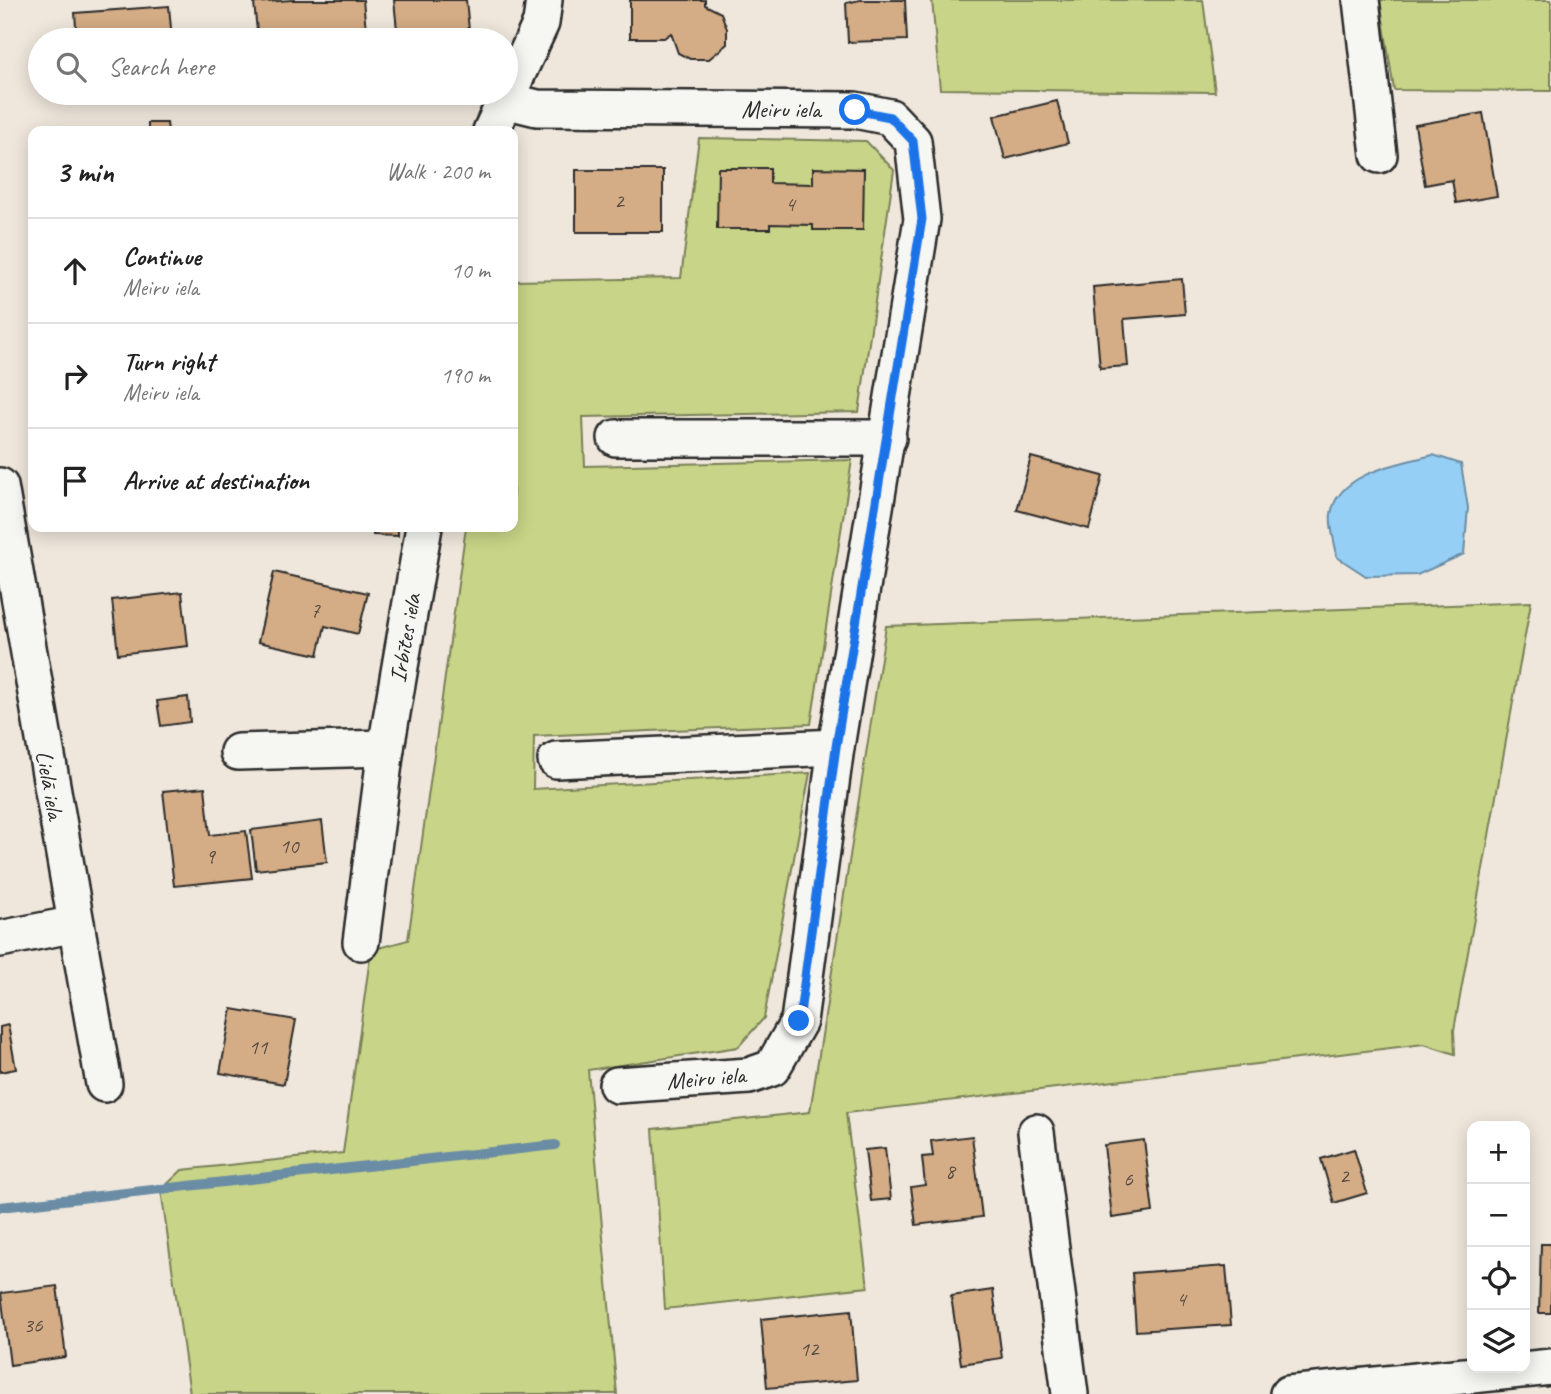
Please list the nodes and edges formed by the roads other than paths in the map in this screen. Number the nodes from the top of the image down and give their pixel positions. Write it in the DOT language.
graph roads {
  1 [pos="544,0"];
  2 [pos="1361,0"];
  3 [pos="518,72"];
  4 [pos="497,116"];
  5 [pos="1379,155"];
  6 [pos="616,438"];
  7 [pos="888,438"];
  8 [pos="0,486"];
  9 [pos="423,532"];
  10 [pos="836,747"];
  11 [pos="386,748"];
  12 [pos="239,752"];
  13 [pos="556,760"];
  14 [pos="76,924"];
  15 [pos="0,939"];
  16 [pos="361,942"];
  17 [pos="104,1084"];
  18 [pos="617,1085"];
  19 [pos="1036,1132"];
  20 [pos="1551,1367"];
  21 [pos="1070,1394"];
  22 [pos="1288,1394"];
  1 -- 3 [label="street"];
  2 -- 5 [label="street"];
  4 -- 7 [label="street, Meiru iela"];
  6 -- 7 [label="street"];
  7 -- 10 [label="street, Meiru iela"];
  8 -- 14 [label="street, Lielā iela"];
  9 -- 11 [label="street, Irbītes iela"];
  10 -- 13 [label="street"];
  10 -- 18 [label="street, Meiru iela"];
  11 -- 12 [label="street"];
  11 -- 16 [label="street, Irbītes iela"];
  14 -- 15 [label="street"];
  14 -- 17 [label="street, Lielā iela"];
  19 -- 21 [label="street"];
  20 -- 22 [label="street"];
}
